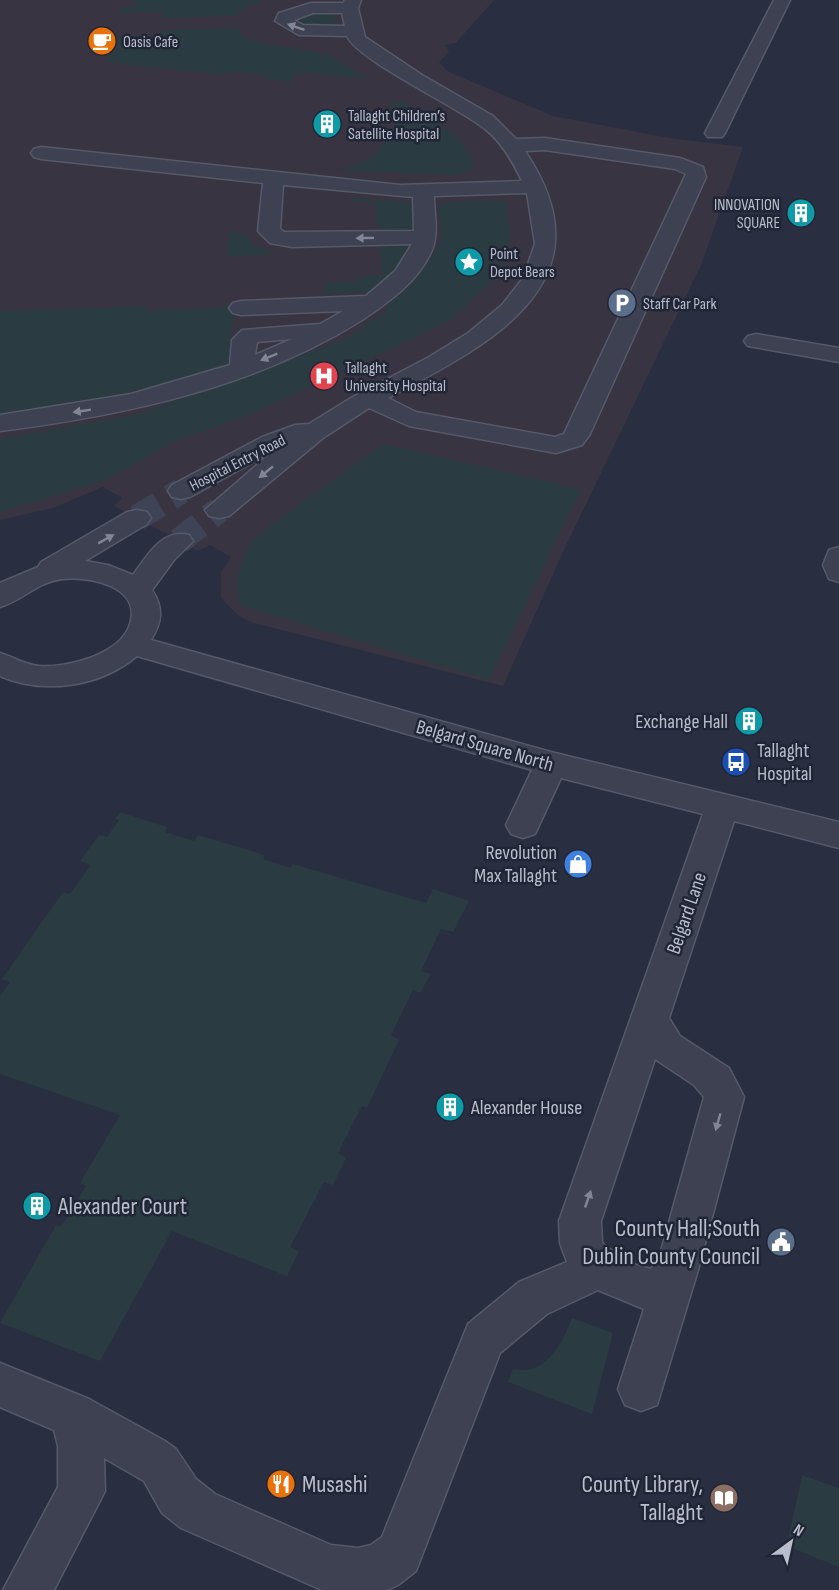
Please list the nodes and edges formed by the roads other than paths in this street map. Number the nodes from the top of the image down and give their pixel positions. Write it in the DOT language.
graph roads {
  1 [pos="782,0"];
  2 [pos="351,4"];
  3 [pos="354,31"];
  4 [pos="715,133"];
  5 [pos="511,145"];
  6 [pos="41,153"];
  7 [pos="276,177"];
  8 [pos="536,187"];
  9 [pos="424,191"];
  10 [pos="423,237"];
  11 [pos="371,303"];
  12 [pos="241,308"];
  13 [pos="756,340"];
  14 [pos="839,355"];
  15 [pos="369,398"];
  16 [pos="328,422"];
  17 [pos="0,423"];
  18 [pos="181,491"];
  19 [pos="219,510"];
  20 [pos="137,518"];
  21 [pos="179,541"];
  22 [pos="839,556"];
  23 [pos="839,573"];
  24 [pos="36,576"];
  25 [pos="136,591"];
  26 [pos="0,598"];
  27 [pos="134,645"];
  28 [pos="6,676"];
  29 [pos="551,764"];
  30 [pos="722,808"];
  31 [pos="523,825"];
  32 [pos="839,835"];
  33 [pos="650,1018"];
  34 [pos="678,1265"];
  35 [pos="600,1267"];
  36 [pos="0,1385"];
  37 [pos="641,1389"];
  38 [pos="73,1415"];
  39 [pos="28,1590"];
  1 -- 4 [label="street"];
  2 -- 3 [label="street"];
  3 -- 2 [label="street, one-way"];
  3 -- 5 [label="street, Hospital Entry Road"];
  5 -- 8 [label="street, Hospital Entry Road"];
  5 -- 15 [label="street"];
  6 -- 7 [label="street"];
  7 -- 9 [label="street"];
  10 -- 7 [label="street, one-way"];
  8 -- 9 [label="street"];
  8 -- 15 [label="street, Hospital Entry Road"];
  9 -- 10 [label="street"];
  10 -- 11 [label="street"];
  11 -- 12 [label="street"];
  11 -- 17 [label="street, one-way"];
  13 -- 14 [label="street"];
  15 -- 16 [label="street, Hospital Entry Road"];
  16 -- 18 [label="street, Hospital Entry Road"];
  16 -- 19 [label="street, Hospital Entry Road, one-way"];
  24 -- 20 [label="street, one-way"];
  21 -- 25 [label="street"];
  22 -- 23 [label="street"];
  24 -- 25 [label="street"];
  24 -- 26 [label="street"];
  25 -- 27 [label="street"];
  27 -- 28 [label="street"];
  27 -- 29 [label="street, Belgard Square North"];
  29 -- 30 [label="street, Belgard Square North"];
  29 -- 31 [label="street"];
  30 -- 32 [label="street, Belgard Square North"];
  30 -- 33 [label="street, Belgard Lane"];
  33 -- 34 [label="street, one-way"];
  35 -- 33 [label="street, Belgard Lane, one-way"];
  34 -- 35 [label="street"];
  34 -- 37 [label="street"];
  35 -- 38 [label="street"];
  36 -- 38 [label="street"];
  38 -- 39 [label="street"];
}
